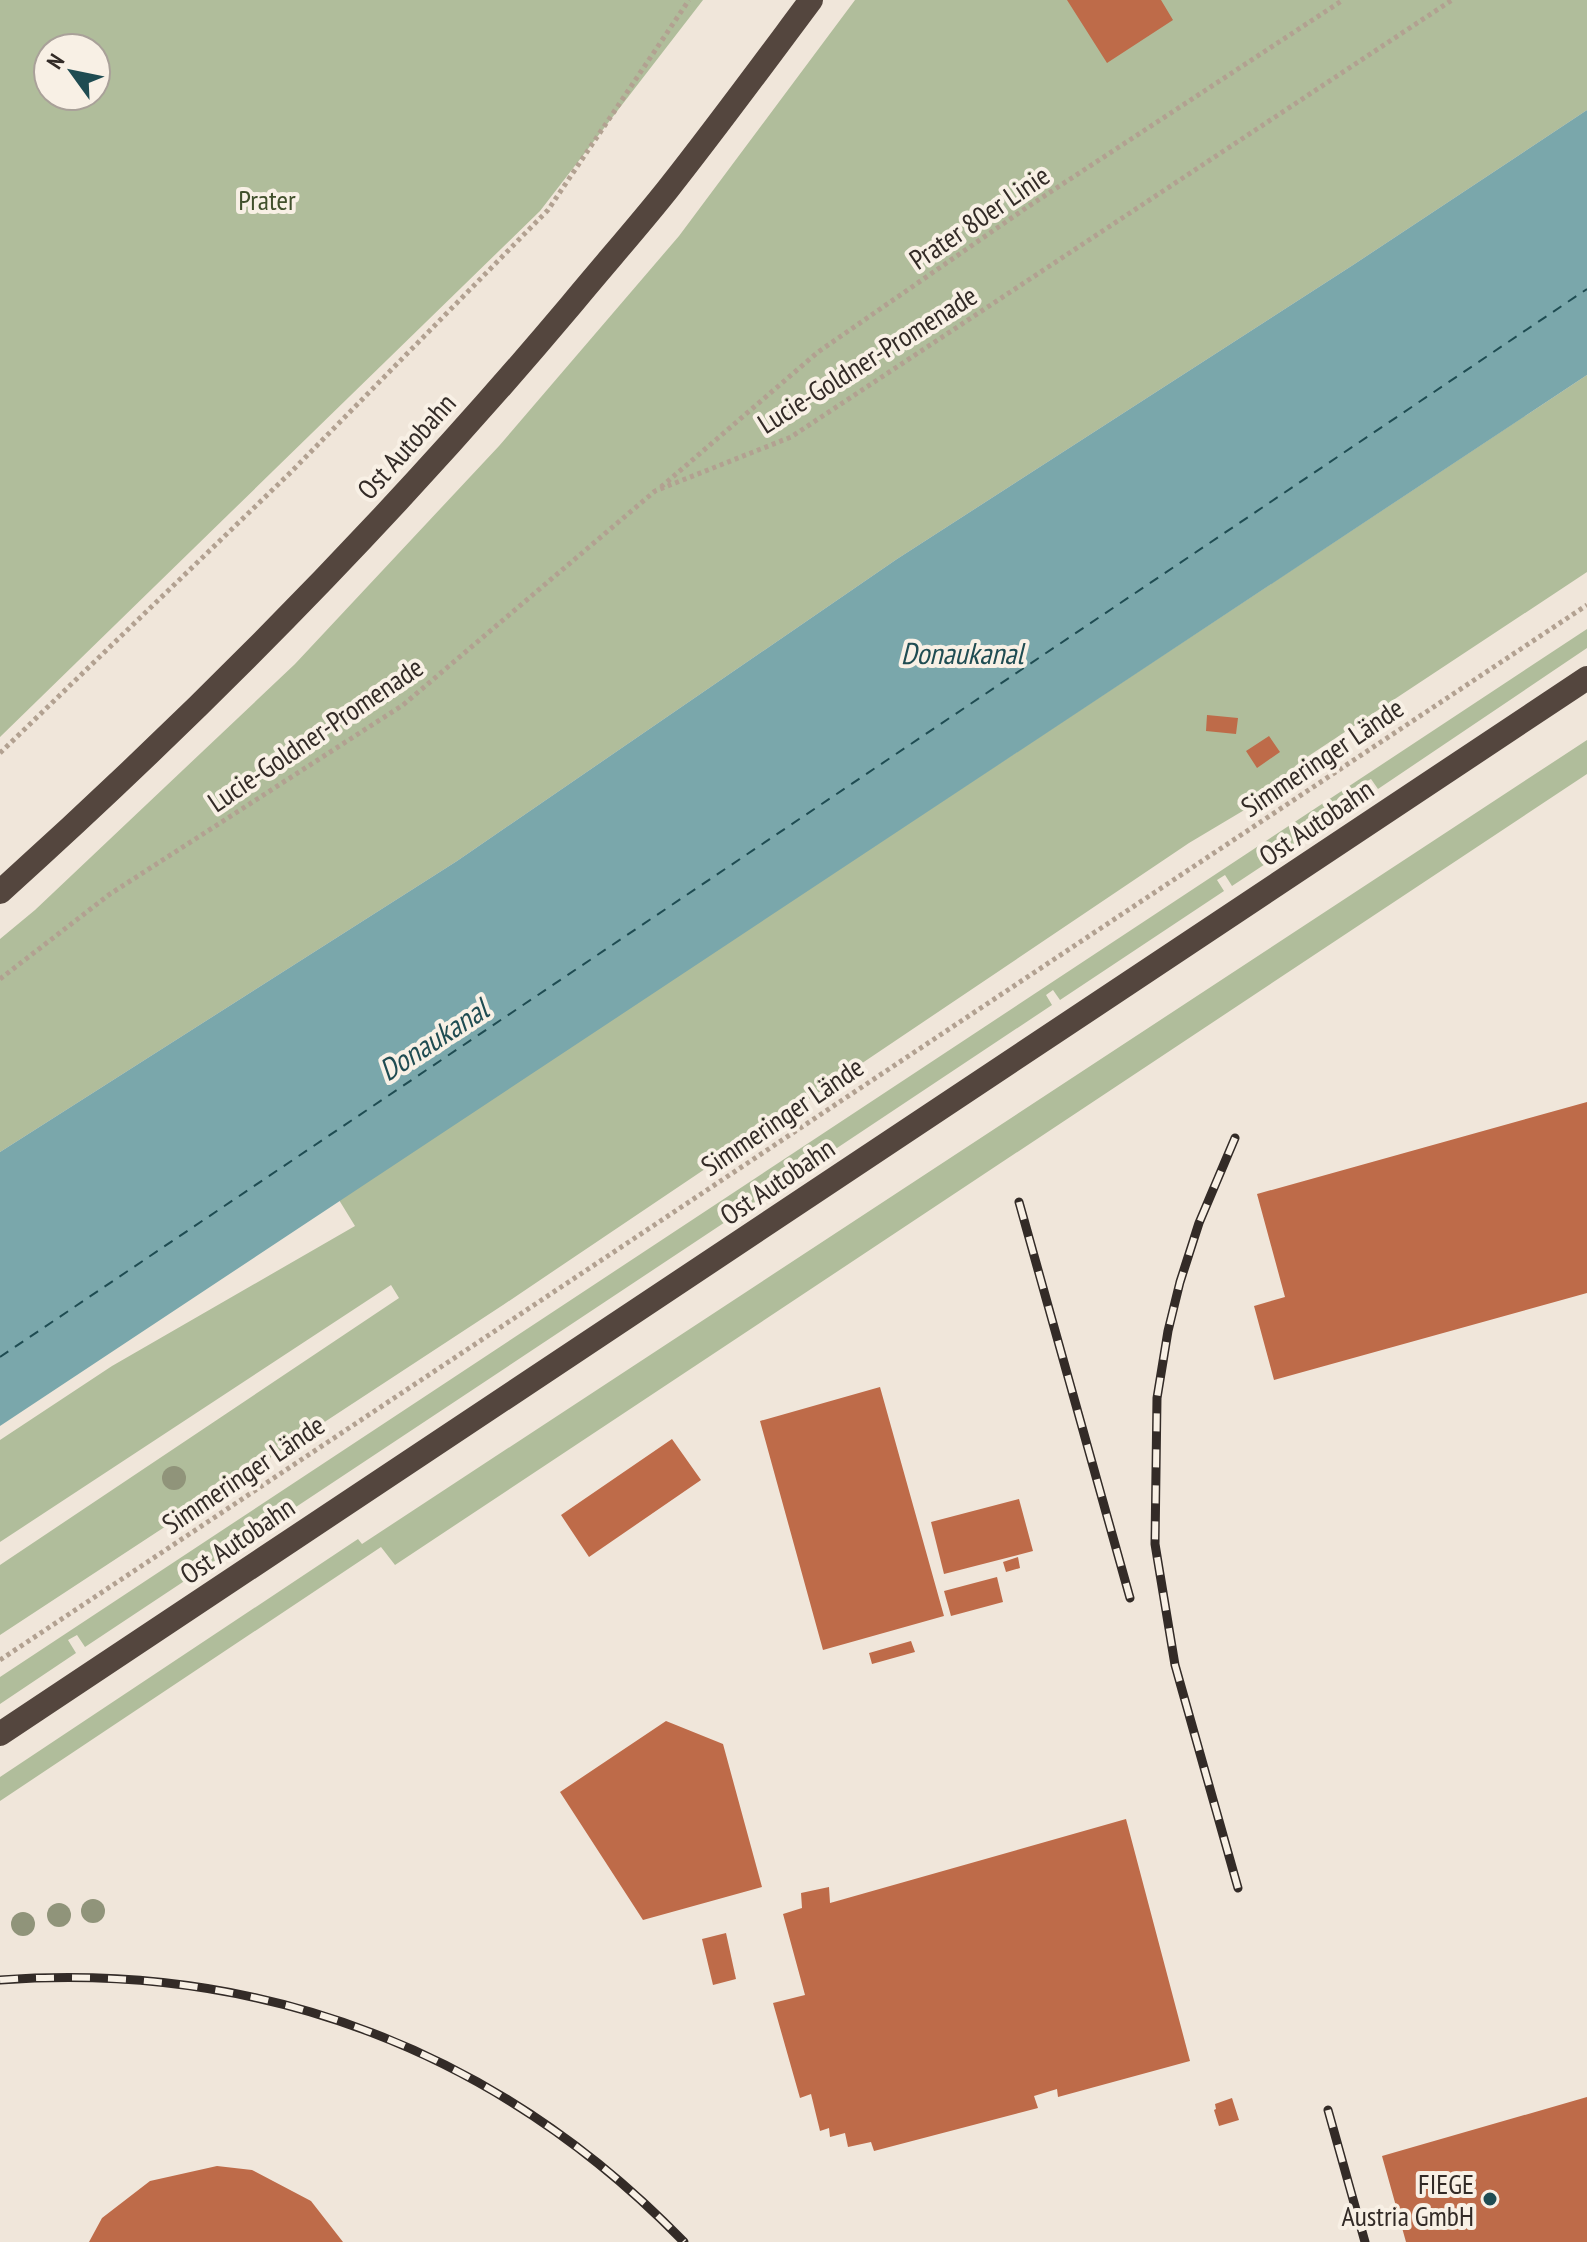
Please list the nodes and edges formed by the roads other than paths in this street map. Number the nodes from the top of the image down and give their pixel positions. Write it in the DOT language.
graph roads {
  1 [pos="811,0"];
  2 [pos="1587,678"];
  3 [pos="0,892"];
  4 [pos="0,1734"];
  1 -- 3 [label="highway, Ost Autobahn"];
  2 -- 4 [label="highway, Ost Autobahn"];
}
